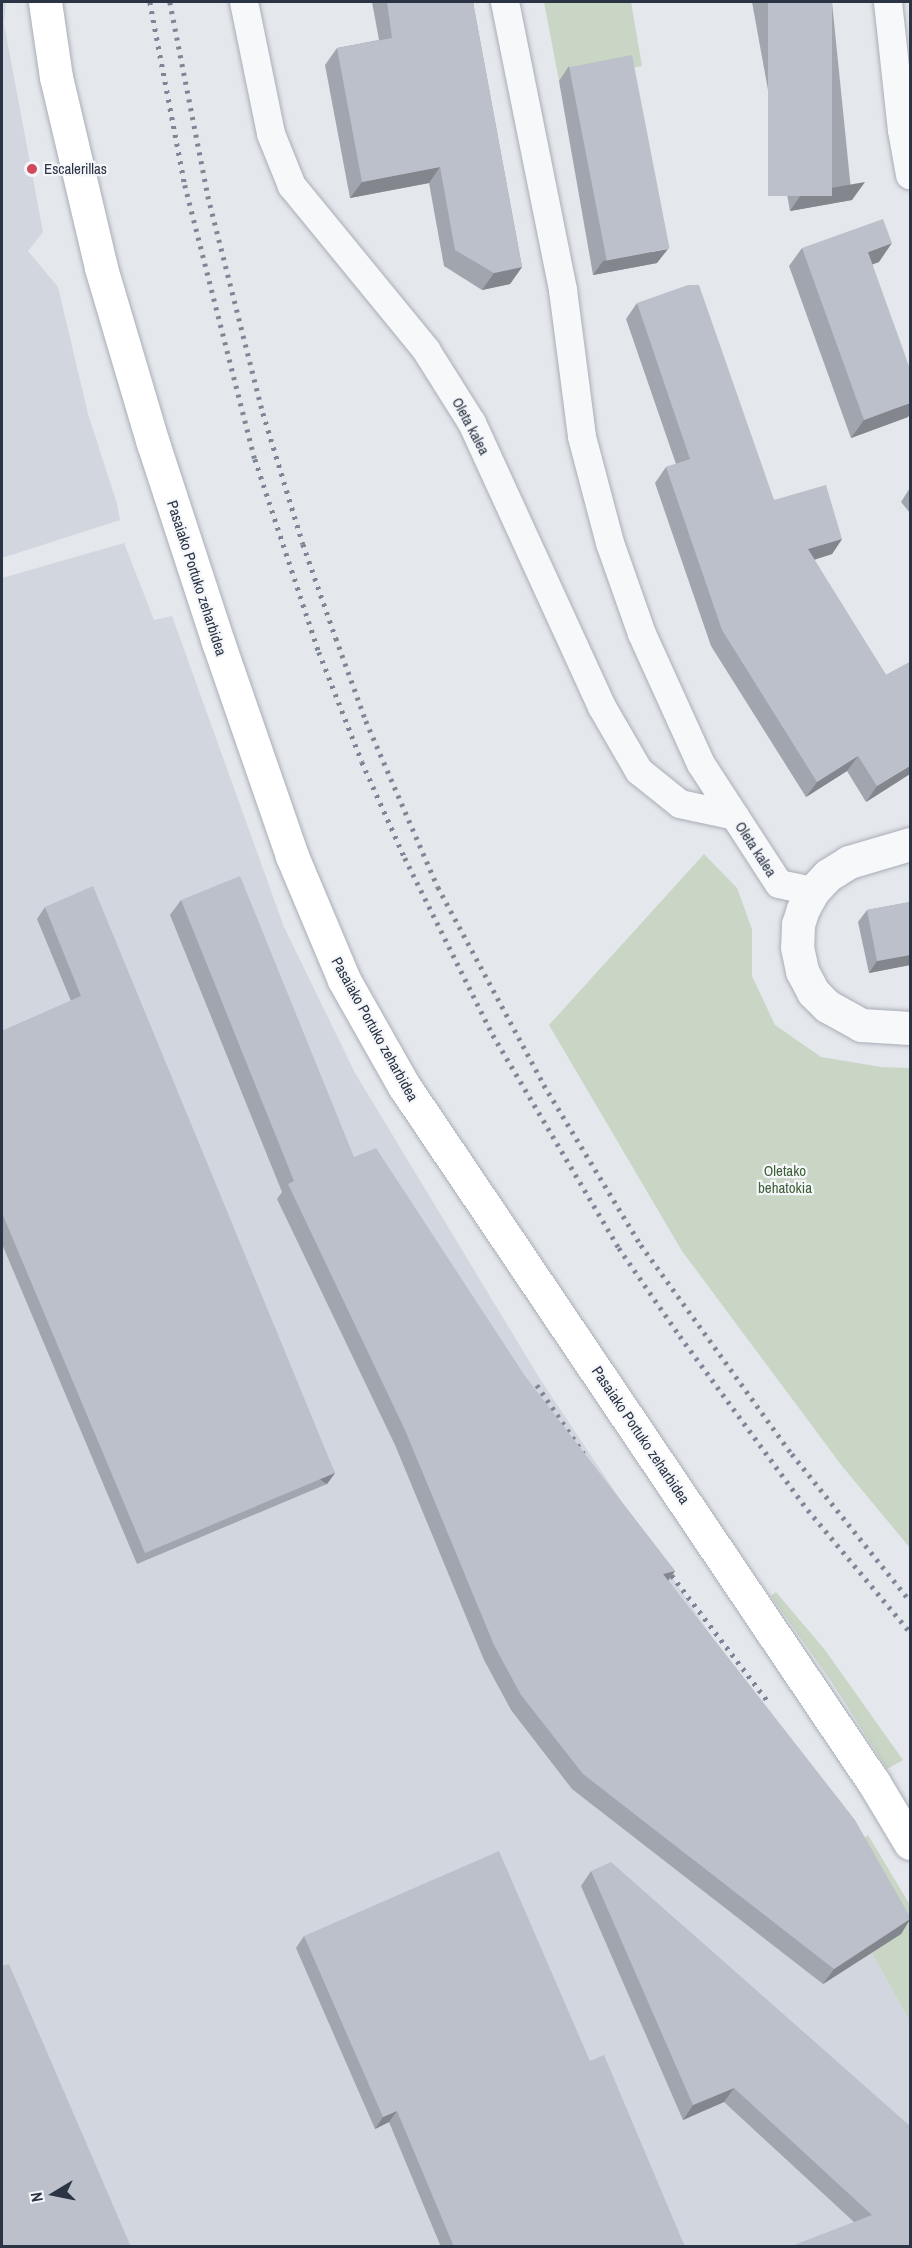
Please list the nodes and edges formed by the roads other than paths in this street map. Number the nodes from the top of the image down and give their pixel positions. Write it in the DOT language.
graph roads {
  1 [pos="45,2"];
  2 [pos="244,2"];
  3 [pos="505,2"];
  4 [pos="888,2"];
  5 [pos="910,175"];
  6 [pos="735,816"];
  7 [pos="910,844"];
  8 [pos="813,891"];
  9 [pos="910,1028"];
  10 [pos="910,1843"];
  1 -- 10 [label="main road, Pasaiako Portuko zeharbidea"];
  2 -- 6 [label="street, Oleta kalea"];
  3 -- 6 [label="street, Oleta kalea"];
  4 -- 5 [label="street"];
  6 -- 8 [label="street, Oleta kalea"];
  7 -- 8 [label="street"];
  8 -- 9 [label="street"];
}
